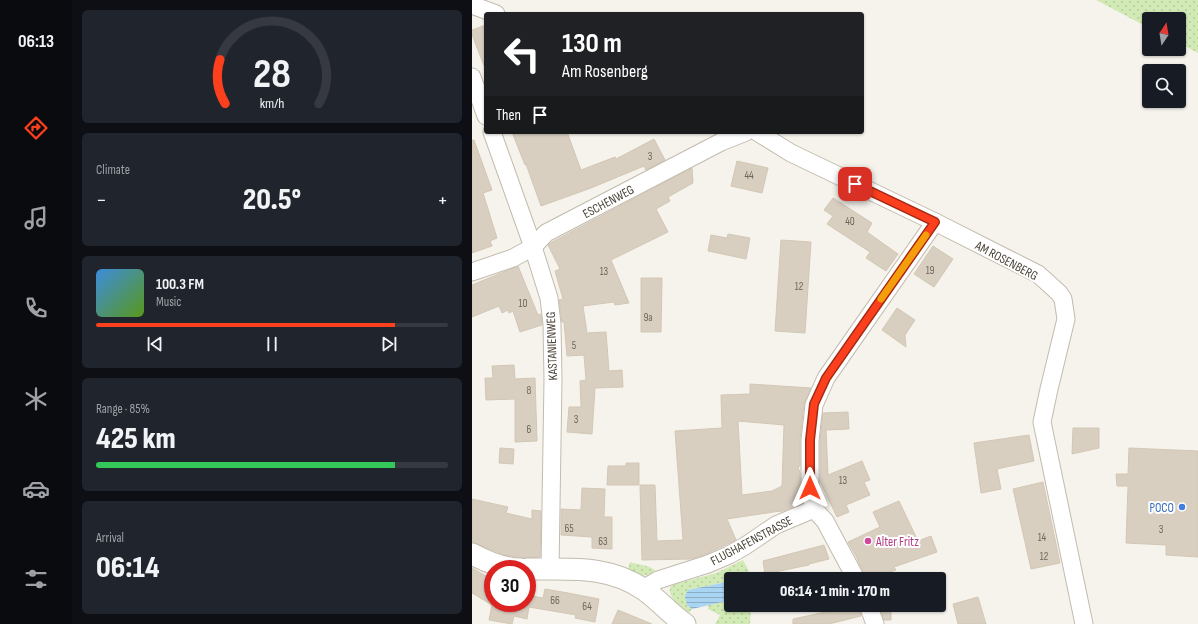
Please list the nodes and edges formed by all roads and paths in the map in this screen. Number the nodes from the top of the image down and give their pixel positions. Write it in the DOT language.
graph roads {
  1 [pos="472,6"];
  2 [pos="490,12"];
  3 [pos="472,77"];
  4 [pos="484,110"];
  5 [pos="493,134"];
  6 [pos="741,134"];
  7 [pos="760,134"];
  8 [pos="935,222"];
  9 [pos="533,247"];
  10 [pos="472,272"];
  11 [pos="814,509"];
  12 [pos="472,554"];
  13 [pos="484,560"];
  14 [pos="536,569"];
  15 [pos="550,569"];
  16 [pos="852,572"];
  17 [pos="643,589"];
  18 [pos="871,612"];
  19 [pos="676,622"];
  20 [pos="875,624"];
  21 [pos="1084,624"];
  1 -- 2 [label="street"];
  3 -- 4 [label="street"];
  5 -- 9 [label="street, KASTANIENWEG"];
  6 -- 9 [label="street, ESCHENWEG"];
  7 -- 8 [label="street, AM ROSENBERG"];
  8 -- 11 [label="street"];
  8 -- 21 [label="street, AM ROSENBERG"];
  9 -- 10 [label="street, ESCHENWEG"];
  9 -- 15 [label="street, KASTANIENWEG"];
  11 -- 16 [label="street"];
  11 -- 17 [label="street, FLUGHAFENSTRASSE"];
  12 -- 13 [label="street"];
  14 -- 15 [label="street"];
  15 -- 17 [label="street"];
  17 -- 19 [label="street"];
  18 -- 20 [label="street"];
}
